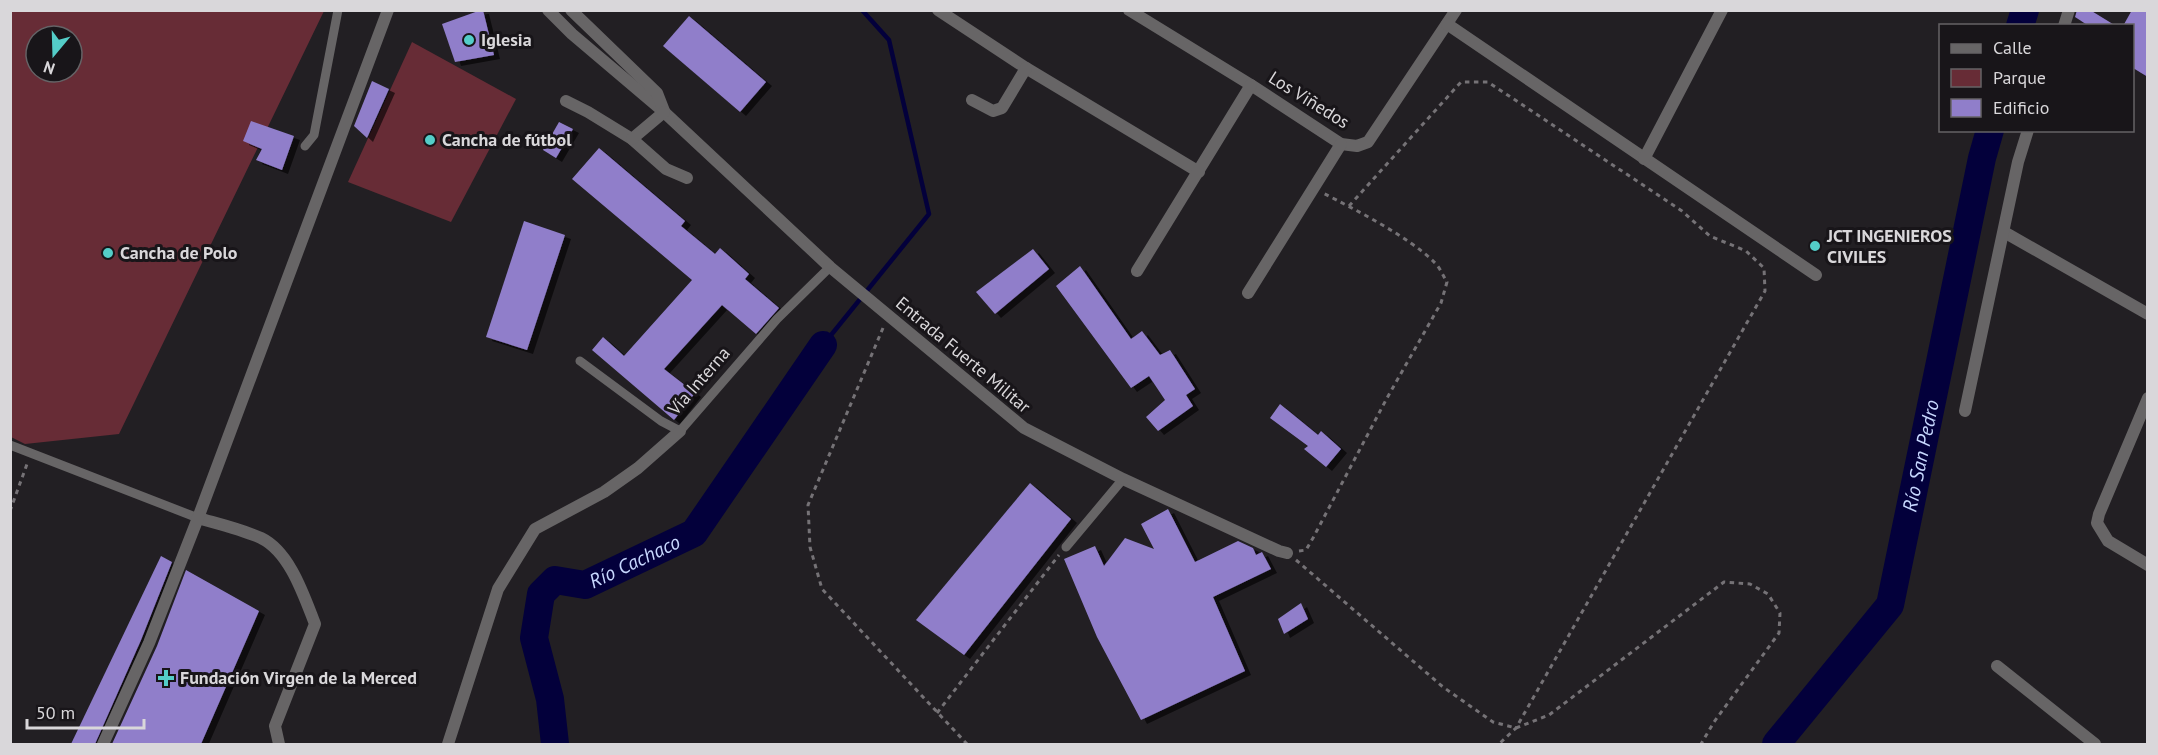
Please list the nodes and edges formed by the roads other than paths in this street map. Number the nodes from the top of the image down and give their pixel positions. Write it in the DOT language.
graph roads {
  1 [pos="338,10"];
  2 [pos="388,10"];
  3 [pos="548,10"];
  4 [pos="938,10"];
  5 [pos="1129,10"];
  6 [pos="1722,10"];
  7 [pos="1455,11"];
  8 [pos="578,13"];
  9 [pos="1448,24"];
  10 [pos="572,34"];
  11 [pos="1026,68"];
  12 [pos="1251,86"];
  13 [pos="972,100"];
  14 [pos="566,101"];
  15 [pos="664,112"];
  16 [pos="2027,132"];
  17 [pos="632,139"];
  18 [pos="1341,144"];
  19 [pos="305,146"];
  20 [pos="1644,159"];
  21 [pos="1199,172"];
  22 [pos="687,178"];
  23 [pos="2004,232"];
  24 [pos="832,268"];
  25 [pos="1137,271"];
  26 [pos="1816,276"];
  27 [pos="1248,293"];
  28 [pos="2148,314"];
  29 [pos="580,361"];
  30 [pos="2148,398"];
  31 [pos="1965,411"];
  32 [pos="680,430"];
  33 [pos="10,445"];
  34 [pos="1123,479"];
  35 [pos="198,519"];
  36 [pos="1066,547"];
  37 [pos="1287,553"];
  38 [pos="2148,565"];
  39 [pos="1997,666"];
  40 [pos="103,744"];
  41 [pos="279,744"];
  42 [pos="448,744"];
  43 [pos="2096,744"];
  1 -- 19 [label="lane"];
  2 -- 35 [label="street"];
  3 -- 10 [label="street, Entrada Fuerte Militar"];
  4 -- 11 [label="street"];
  5 -- 12 [label="street, Los Viñedos"];
  6 -- 20 [label="street"];
  7 -- 9 [label="street, Los Viñedos"];
  8 -- 10 [label="street"];
  8 -- 15 [label="street, Entrada Fuerte Militar"];
  9 -- 18 [label="street, Los Viñedos"];
  9 -- 20 [label="street"];
  10 -- 15 [label="street, Entrada Fuerte Militar"];
  11 -- 13 [label="street"];
  11 -- 21 [label="street"];
  12 -- 18 [label="street, Los Viñedos"];
  12 -- 21 [label="street"];
  14 -- 17 [label="street"];
  15 -- 17 [label="street"];
  15 -- 24 [label="street, Entrada Fuerte Militar"];
  16 -- 23 [label="street"];
  17 -- 22 [label="street"];
  18 -- 27 [label="street"];
  20 -- 26 [label="street"];
  21 -- 25 [label="street"];
  23 -- 28 [label="street"];
  23 -- 31 [label="street"];
  24 -- 32 [label="lane, Vía Interna"];
  24 -- 34 [label="street, Entrada Fuerte Militar"];
  29 -- 32 [label="lane, Vía Interna"];
  30 -- 38 [label="street"];
  32 -- 42 [label="street"];
  33 -- 35 [label="lane"];
  34 -- 36 [label="lane"];
  34 -- 37 [label="street, Entrada Fuerte Militar"];
  35 -- 40 [label="street"];
  35 -- 41 [label="street"];
  39 -- 43 [label="street"];
}
